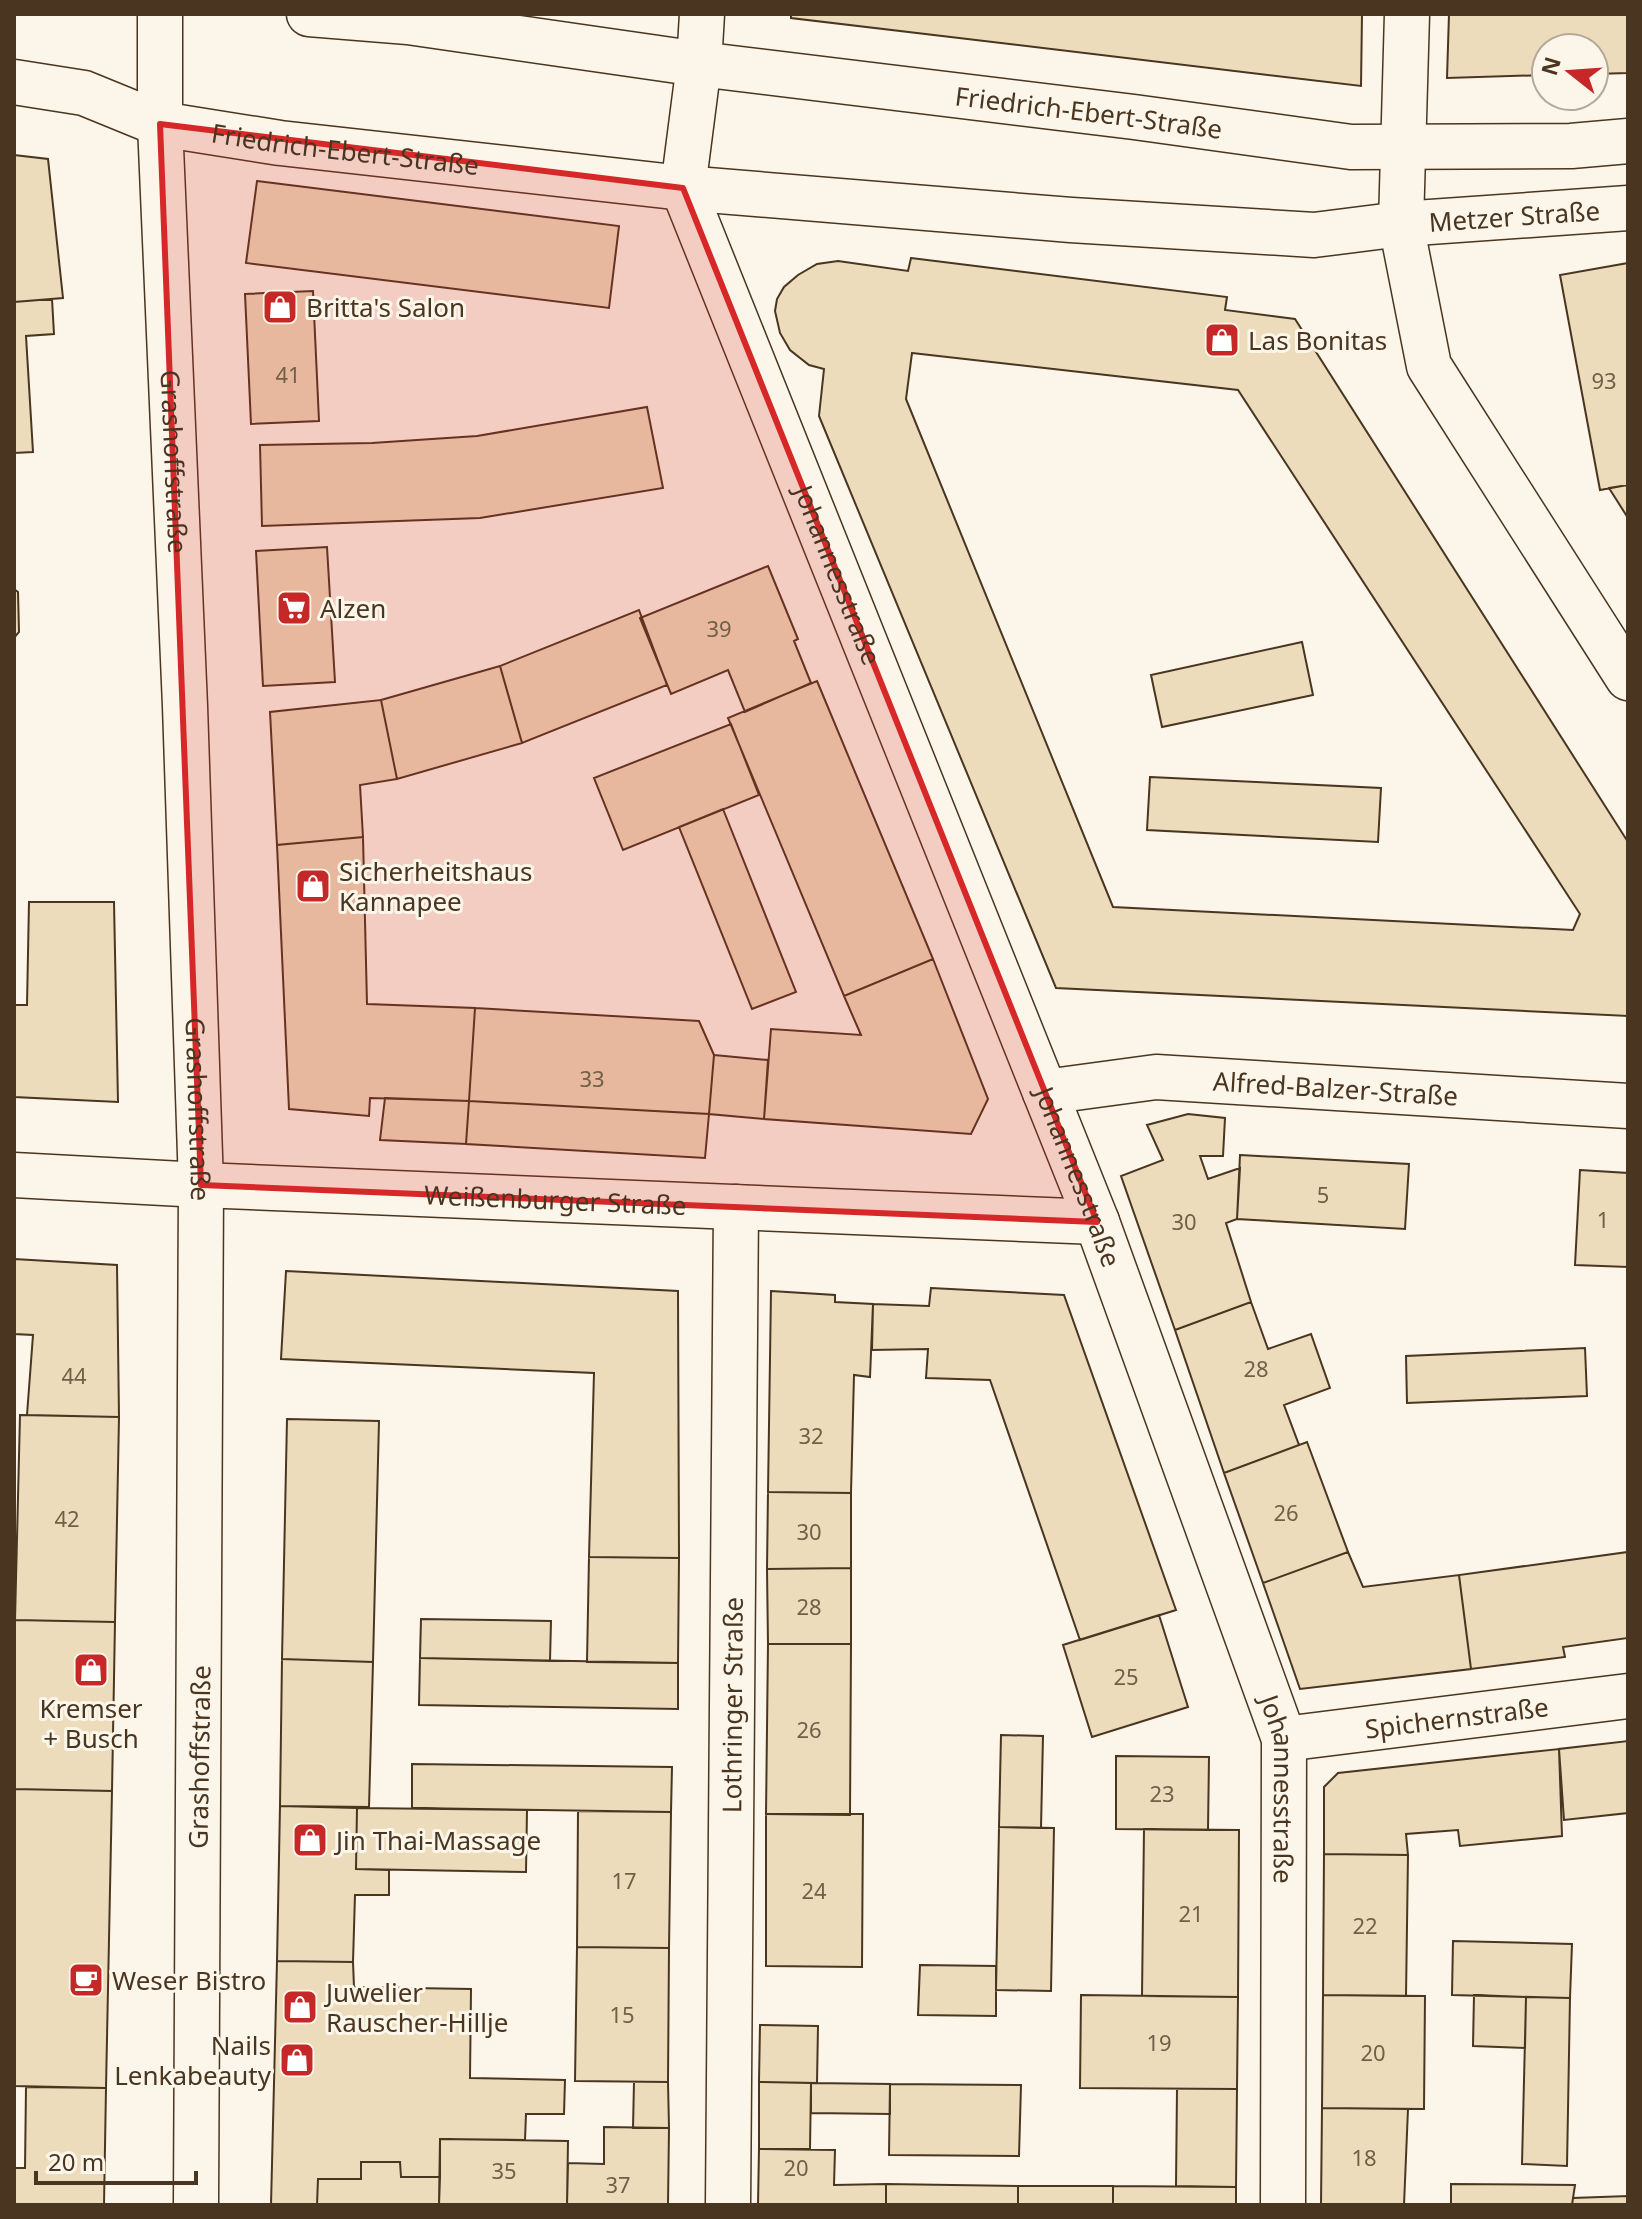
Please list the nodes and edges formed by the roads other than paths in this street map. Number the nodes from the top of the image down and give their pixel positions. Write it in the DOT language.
graph roads {
  1 [pos="160,14"];
  2 [pos="309,14"];
  3 [pos="702,14"];
  4 [pos="1407,14"];
  5 [pos="409,18"];
  6 [pos="699,64"];
  7 [pos="14,82"];
  8 [pos="160,124"];
  9 [pos="1628,141"];
  10 [pos="1404,148"];
  11 [pos="683,188"];
  12 [pos="1628,208"];
  13 [pos="1401,224"];
  14 [pos="1628,678"];
  15 [pos="1045,1092"];
  16 [pos="1628,1106"];
  17 [pos="14,1175"];
  18 [pos="201,1185"];
  19 [pos="736,1207"];
  20 [pos="1097,1222"];
  21 [pos="1628,1696"];
  22 [pos="1284,1739"];
  23 [pos="196,2205"];
  24 [pos="728,2205"];
  25 [pos="1283,2205"];
  1 -- 8 [label="street, Grashoffstraße"];
  2 -- 5 [label="street, Friedrich-Ebert-Straße"];
  3 -- 6 [label="street"];
  4 -- 10 [label="street"];
  5 -- 6 [label="street, Friedrich-Ebert-Straße"];
  6 -- 10 [label="street, Friedrich-Ebert-Straße"];
  6 -- 11 [label="street"];
  7 -- 8 [label="street, Friedrich-Ebert-Straße"];
  8 -- 11 [label="street, Friedrich-Ebert-Straße"];
  8 -- 18 [label="street, Grashoffstraße"];
  9 -- 10 [label="street"];
  10 -- 13 [label="street"];
  11 -- 13 [label="street, Friedrich-Ebert-Straße"];
  11 -- 15 [label="street, Johannesstraße"];
  12 -- 13 [label="street, Metzer Straße"];
  13 -- 14 [label="street"];
  15 -- 16 [label="street, Alfred-Balzer-Straße"];
  15 -- 20 [label="street, Johannesstraße"];
  17 -- 18 [label="street, Weißenburger Straße"];
  18 -- 19 [label="street, Weißenburger Straße"];
  18 -- 23 [label="street, Grashoffstraße"];
  19 -- 20 [label="street, Weißenburger Straße"];
  19 -- 24 [label="street, Lothringer Straße"];
  20 -- 22 [label="street, Johannesstraße"];
  21 -- 22 [label="street, Spichernstraße"];
  22 -- 25 [label="street, Johannesstraße"];
}
